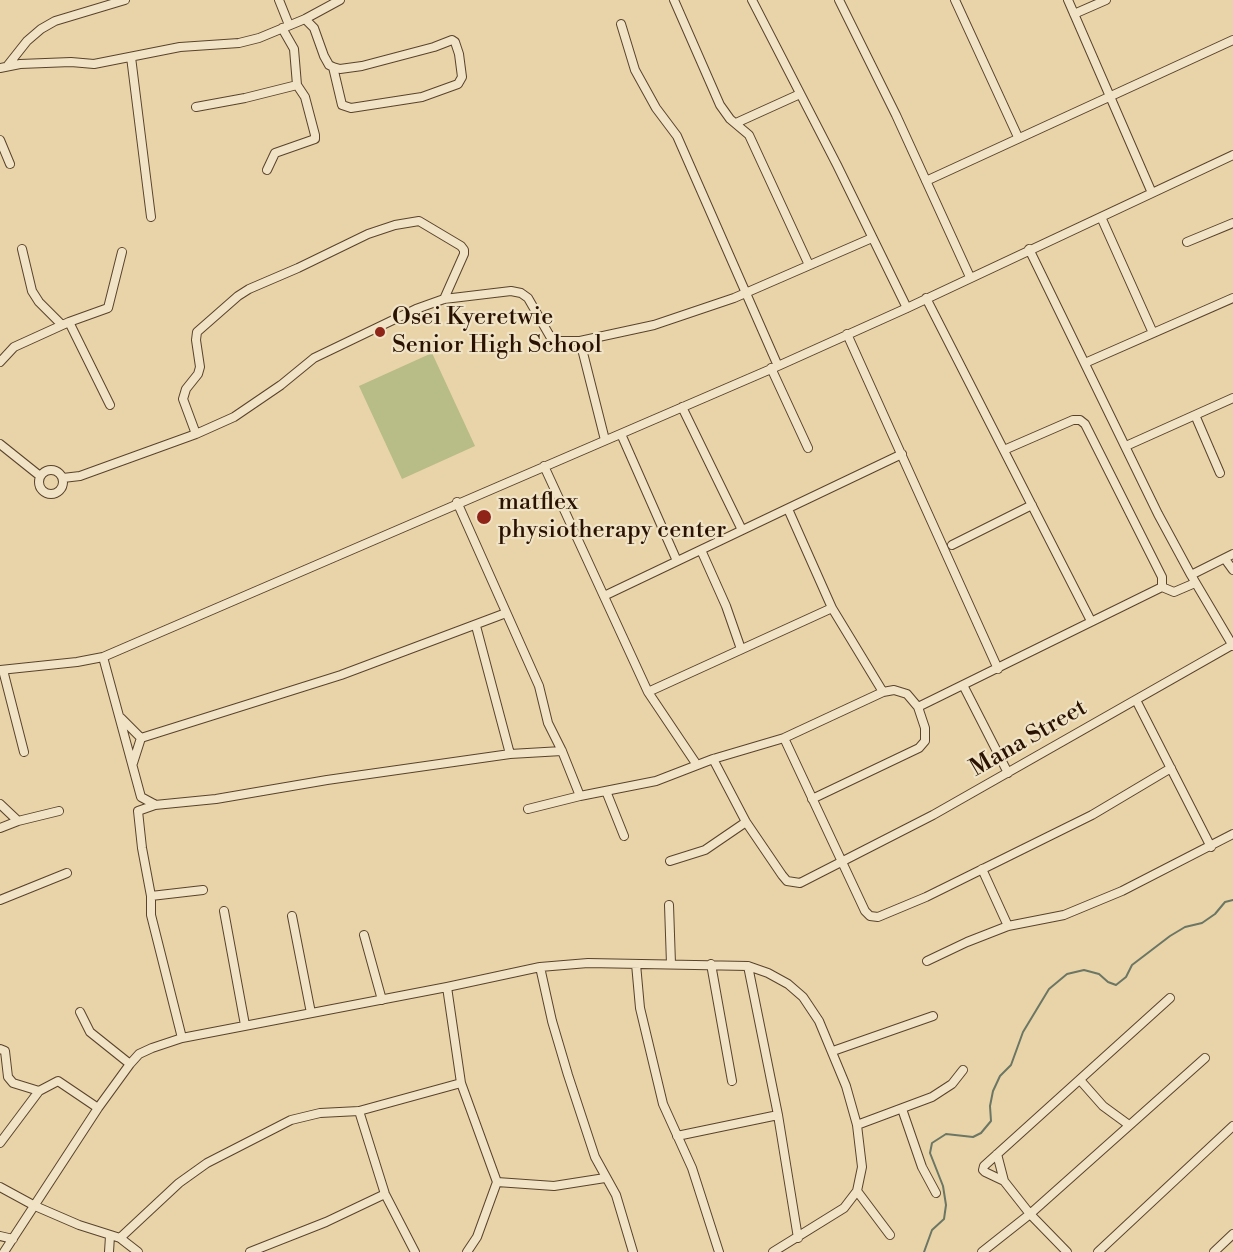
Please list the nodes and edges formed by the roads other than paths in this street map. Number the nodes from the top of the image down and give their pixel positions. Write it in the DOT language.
graph roads {
  1 [pos="125,0"];
  2 [pos="279,0"];
  3 [pos="339,0"];
  4 [pos="674,0"];
  5 [pos="752,0"];
  6 [pos="839,0"];
  7 [pos="954,0"];
  8 [pos="1068,0"];
  9 [pos="1106,0"];
  10 [pos="1074,14"];
  11 [pos="305,19"];
  12 [pos="621,24"];
  13 [pos="285,27"];
  14 [pos="1233,40"];
  15 [pos="131,57"];
  16 [pos="4,66"];
  17 [pos="333,67"];
  18 [pos="297,85"];
  19 [pos="800,94"];
  20 [pos="1110,98"];
  21 [pos="196,107"];
  22 [pos="736,123"];
  23 [pos="1018,137"];
  24 [pos="0,140"];
  25 [pos="1233,155"];
  26 [pos="10,164"];
  27 [pos="267,170"];
  28 [pos="926,181"];
  29 [pos="1152,193"];
  30 [pos="151,217"];
  31 [pos="1101,217"];
  32 [pos="1233,223"];
  33 [pos="872,238"];
  34 [pos="1187,242"];
  35 [pos="22,249"];
  36 [pos="1029,249"];
  37 [pos="122,252"];
  38 [pos="809,265"];
  39 [pos="970,277"];
  40 [pos="747,292"];
  41 [pos="444,298"];
  42 [pos="926,298"];
  43 [pos="1233,298"];
  44 [pos="906,308"];
  45 [pos="66,323"];
  46 [pos="1154,333"];
  47 [pos="847,334"];
  48 [pos="580,340"];
  49 [pos="0,362"];
  50 [pos="1085,363"];
  51 [pos="775,367"];
  52 [pos="1233,398"];
  53 [pos="110,405"];
  54 [pos="682,407"];
  55 [pos="1195,415"];
  56 [pos="196,434"];
  57 [pos="621,434"];
  58 [pos="605,440"];
  59 [pos="0,444"];
  60 [pos="1126,446"];
  61 [pos="808,448"];
  62 [pos="1004,450"];
  63 [pos="902,454"];
  64 [pos="544,466"];
  65 [pos="1220,473"];
  66 [pos="40,476"];
  67 [pos="63,478"];
  68 [pos="457,502"];
  69 [pos="1032,505"];
  70 [pos="788,509"];
  71 [pos="742,530"];
  72 [pos="952,546"];
  73 [pos="701,550"];
  74 [pos="1233,554"];
  75 [pos="1225,559"];
  76 [pos="677,561"];
  77 [pos="1233,570"];
  78 [pos="1193,579"];
  79 [pos="1162,587"];
  80 [pos="604,596"];
  81 [pos="832,608"];
  82 [pos="506,613"];
  83 [pos="1091,621"];
  84 [pos="476,626"];
  85 [pos="1233,645"];
  86 [pos="741,649"];
  87 [pos="103,657"];
  88 [pos="998,669"];
  89 [pos="2,670"];
  90 [pos="963,685"];
  91 [pos="648,692"];
  92 [pos="883,693"];
  93 [pos="1136,700"];
  94 [pos="918,707"];
  95 [pos="120,718"];
  96 [pos="141,738"];
  97 [pos="784,738"];
  98 [pos="562,751"];
  99 [pos="24,752"];
  100 [pos="510,754"];
  101 [pos="713,759"];
  102 [pos="133,765"];
  103 [pos="696,765"];
  104 [pos="1171,768"];
  105 [pos="1008,773"];
  106 [pos="606,791"];
  107 [pos="580,796"];
  108 [pos="812,799"];
  109 [pos="0,804"];
  110 [pos="155,805"];
  111 [pos="528,809"];
  112 [pos="59,811"];
  113 [pos="18,821"];
  114 [pos="746,822"];
  115 [pos="0,828"];
  116 [pos="1233,834"];
  117 [pos="624,836"];
  118 [pos="1211,847"];
  119 [pos="670,861"];
  120 [pos="842,863"];
  121 [pos="982,869"];
  122 [pos="67,873"];
  123 [pos="203,890"];
  124 [pos="151,896"];
  125 [pos="0,900"];
  126 [pos="669,905"];
  127 [pos="224,911"];
  128 [pos="292,916"];
  129 [pos="1008,926"];
  130 [pos="364,935"];
  131 [pos="927,962"];
  132 [pos="636,964"];
  133 [pos="671,964"];
  134 [pos="711,964"];
  135 [pos="748,966"];
  136 [pos="540,967"];
  137 [pos="447,987"];
  138 [pos="1170,998"];
  139 [pos="382,1000"];
  140 [pos="80,1012"];
  141 [pos="311,1013"];
  142 [pos="933,1016"];
  143 [pos="245,1025"];
  144 [pos="182,1038"];
  145 [pos="0,1049"];
  146 [pos="833,1052"];
  147 [pos="1204,1058"];
  148 [pos="130,1064"];
  149 [pos="963,1070"];
  150 [pos="1080,1080"];
  151 [pos="732,1081"];
  152 [pos="461,1083"];
  153 [pos="39,1091"];
  154 [pos="98,1108"];
  155 [pos="902,1109"];
  156 [pos="358,1111"];
  157 [pos="778,1115"];
  158 [pos="857,1125"];
  159 [pos="1129,1125"];
  160 [pos="1233,1126"];
  161 [pos="677,1136"];
  162 [pos="0,1143"];
  163 [pos="997,1154"];
  164 [pos="605,1178"];
  165 [pos="1004,1181"];
  166 [pos="497,1182"];
  167 [pos="0,1187"];
  168 [pos="858,1191"];
  169 [pos="936,1193"];
  170 [pos="385,1194"];
  171 [pos="35,1206"];
  172 [pos="1030,1214"];
  173 [pos="1233,1234"];
  174 [pos="890,1235"];
  175 [pos="0,1236"];
  176 [pos="110,1236"];
  177 [pos="120,1238"];
  178 [pos="798,1238"];
  179 [pos="13,1239"];
  180 [pos="4,1252"];
  181 [pos="109,1252"];
  182 [pos="138,1252"];
  183 [pos="250,1252"];
  184 [pos="415,1252"];
  185 [pos="467,1252"];
  186 [pos="633,1252"];
  187 [pos="719,1252"];
  188 [pos="773,1252"];
  189 [pos="981,1252"];
  190 [pos="1067,1252"];
  191 [pos="1098,1252"];
  192 [pos="1214,1252"];
  1 -- 16 [label="street"];
  2 -- 13 [label="street"];
  3 -- 11 [label="street"];
  4 -- 22 [label="street"];
  5 -- 19 [label="street"];
  6 -- 28 [label="street"];
  7 -- 23 [label="street"];
  8 -- 10 [label="street"];
  9 -- 10 [label="street"];
  10 -- 20 [label="street"];
  11 -- 13 [label="street"];
  11 -- 17 [label="street"];
  12 -- 40 [label="street"];
  13 -- 15 [label="street"];
  13 -- 18 [label="street"];
  14 -- 20 [label="street"];
  15 -- 16 [label="street"];
  15 -- 30 [label="street"];
  17 -- 17 [label="street"];
  18 -- 21 [label="street"];
  18 -- 27 [label="street"];
  19 -- 22 [label="street"];
  19 -- 33 [label="street"];
  20 -- 23 [label="street"];
  20 -- 29 [label="street"];
  22 -- 38 [label="street"];
  23 -- 28 [label="street"];
  24 -- 26 [label="street"];
  25 -- 29 [label="street"];
  28 -- 39 [label="street"];
  29 -- 31 [label="street"];
  31 -- 36 [label="street"];
  31 -- 46 [label="street"];
  32 -- 34 [label="street"];
  33 -- 38 [label="street"];
  33 -- 44 [label="street"];
  35 -- 45 [label="street"];
  36 -- 39 [label="street"];
  36 -- 50 [label="street"];
  37 -- 45 [label="street"];
  38 -- 40 [label="street"];
  39 -- 42 [label="street"];
  40 -- 48 [label="street"];
  40 -- 51 [label="street"];
  41 -- 48 [label="street"];
  41 -- 56 [label="street"];
  41 -- 56 [label="street"];
  42 -- 44 [label="street"];
  42 -- 62 [label="street"];
  43 -- 46 [label="street"];
  44 -- 47 [label="street"];
  45 -- 49 [label="street"];
  45 -- 53 [label="street"];
  46 -- 50 [label="street"];
  47 -- 51 [label="street"];
  47 -- 63 [label="street"];
  48 -- 58 [label="street"];
  50 -- 60 [label="street"];
  51 -- 54 [label="street"];
  51 -- 61 [label="street"];
  52 -- 55 [label="street"];
  54 -- 57 [label="street"];
  54 -- 71 [label="street"];
  55 -- 60 [label="street"];
  55 -- 65 [label="street"];
  56 -- 67 [label="street"];
  57 -- 58 [label="street"];
  57 -- 76 [label="street"];
  58 -- 64 [label="street"];
  59 -- 66 [label="street"];
  60 -- 78 [label="street"];
  62 -- 69 [label="street"];
  62 -- 79 [label="street"];
  63 -- 70 [label="street"];
  63 -- 88 [label="street"];
  64 -- 68 [label="street"];
  64 -- 80 [label="street"];
  66 -- 67 [label="street"];
  66 -- 67 [label="street"];
  68 -- 82 [label="street"];
  68 -- 87 [label="street"];
  69 -- 72 [label="street"];
  69 -- 83 [label="street"];
  70 -- 71 [label="street"];
  70 -- 81 [label="street"];
  71 -- 73 [label="street"];
  73 -- 76 [label="street"];
  73 -- 86 [label="street"];
  74 -- 75 [label="street"];
  75 -- 77 [label="street"];
  75 -- 78 [label="street"];
  76 -- 80 [label="street"];
  78 -- 79 [label="street"];
  78 -- 85 [label="street"];
  79 -- 83 [label="street"];
  80 -- 91 [label="street"];
  81 -- 86 [label="street"];
  81 -- 92 [label="street"];
  82 -- 84 [label="street"];
  82 -- 98 [label="street"];
  83 -- 88 [label="street"];
  84 -- 96 [label="street"];
  84 -- 100 [label="street"];
  85 -- 93 [label="street, Mana Street"];
  86 -- 91 [label="street"];
  87 -- 89 [label="street"];
  87 -- 95 [label="street"];
  88 -- 90 [label="street"];
  89 -- 99 [label="street"];
  90 -- 94 [label="street"];
  90 -- 105 [label="street"];
  91 -- 103 [label="street"];
  92 -- 94 [label="street"];
  92 -- 97 [label="street"];
  93 -- 104 [label="street"];
  93 -- 105 [label="street, Mana Street"];
  94 -- 108 [label="street"];
  95 -- 96 [label="street"];
  95 -- 102 [label="street"];
  96 -- 102 [label="street"];
  97 -- 101 [label="street"];
  97 -- 108 [label="street"];
  98 -- 100 [label="street"];
  98 -- 107 [label="street"];
  100 -- 110 [label="street"];
  101 -- 103 [label="street"];
  101 -- 114 [label="street, Mana Street"];
  102 -- 110 [label="street"];
  103 -- 106 [label="street"];
  104 -- 118 [label="street"];
  104 -- 121 [label="street"];
  105 -- 120 [label="street, Mana Street"];
  106 -- 107 [label="street"];
  106 -- 117 [label="street"];
  107 -- 111 [label="street"];
  108 -- 120 [label="street"];
  109 -- 113 [label="street"];
  110 -- 124 [label="street"];
  112 -- 113 [label="street"];
  113 -- 115 [label="street"];
  114 -- 119 [label="street"];
  114 -- 120 [label="street, Mana Street"];
  116 -- 118 [label="street"];
  118 -- 129 [label="street"];
  120 -- 121 [label="street"];
  121 -- 129 [label="street"];
  122 -- 125 [label="street"];
  123 -- 124 [label="street"];
  124 -- 144 [label="street"];
  126 -- 133 [label="street"];
  127 -- 143 [label="street"];
  128 -- 141 [label="street"];
  129 -- 131 [label="street"];
  130 -- 139 [label="street"];
  132 -- 133 [label="street"];
  132 -- 136 [label="street"];
  132 -- 161 [label="street"];
  133 -- 134 [label="street"];
  134 -- 135 [label="street"];
  134 -- 151 [label="street"];
  135 -- 146 [label="street"];
  135 -- 157 [label="street"];
  136 -- 137 [label="street"];
  136 -- 164 [label="street"];
  137 -- 139 [label="street"];
  137 -- 152 [label="street"];
  138 -- 150 [label="street"];
  139 -- 141 [label="street"];
  140 -- 148 [label="street"];
  141 -- 143 [label="street"];
  142 -- 146 [label="street"];
  143 -- 144 [label="street"];
  144 -- 148 [label="street"];
  145 -- 153 [label="street"];
  146 -- 158 [label="street"];
  147 -- 159 [label="street"];
  148 -- 154 [label="street"];
  149 -- 155 [label="street"];
  150 -- 159 [label="street"];
  150 -- 163 [label="street"];
  152 -- 156 [label="street"];
  152 -- 166 [label="street"];
  153 -- 154 [label="street"];
  153 -- 162 [label="street"];
  154 -- 171 [label="street"];
  155 -- 158 [label="street"];
  155 -- 169 [label="street"];
  156 -- 170 [label="street"];
  156 -- 177 [label="street"];
  157 -- 161 [label="street"];
  157 -- 178 [label="street"];
  158 -- 168 [label="street"];
  159 -- 172 [label="street"];
  160 -- 191 [label="street"];
  161 -- 187 [label="street"];
  163 -- 165 [label="street"];
  163 -- 165 [label="street"];
  164 -- 166 [label="street"];
  164 -- 186 [label="street"];
  165 -- 172 [label="street"];
  166 -- 185 [label="street"];
  167 -- 171 [label="street"];
  168 -- 174 [label="street"];
  168 -- 178 [label="street"];
  170 -- 183 [label="street"];
  170 -- 184 [label="street"];
  171 -- 176 [label="street"];
  171 -- 179 [label="street"];
  172 -- 189 [label="street"];
  172 -- 190 [label="street"];
  173 -- 192 [label="street"];
  175 -- 179 [label="street"];
  176 -- 177 [label="street"];
  176 -- 181 [label="street"];
  177 -- 182 [label="street"];
  178 -- 188 [label="street"];
  179 -- 180 [label="street"];
}
